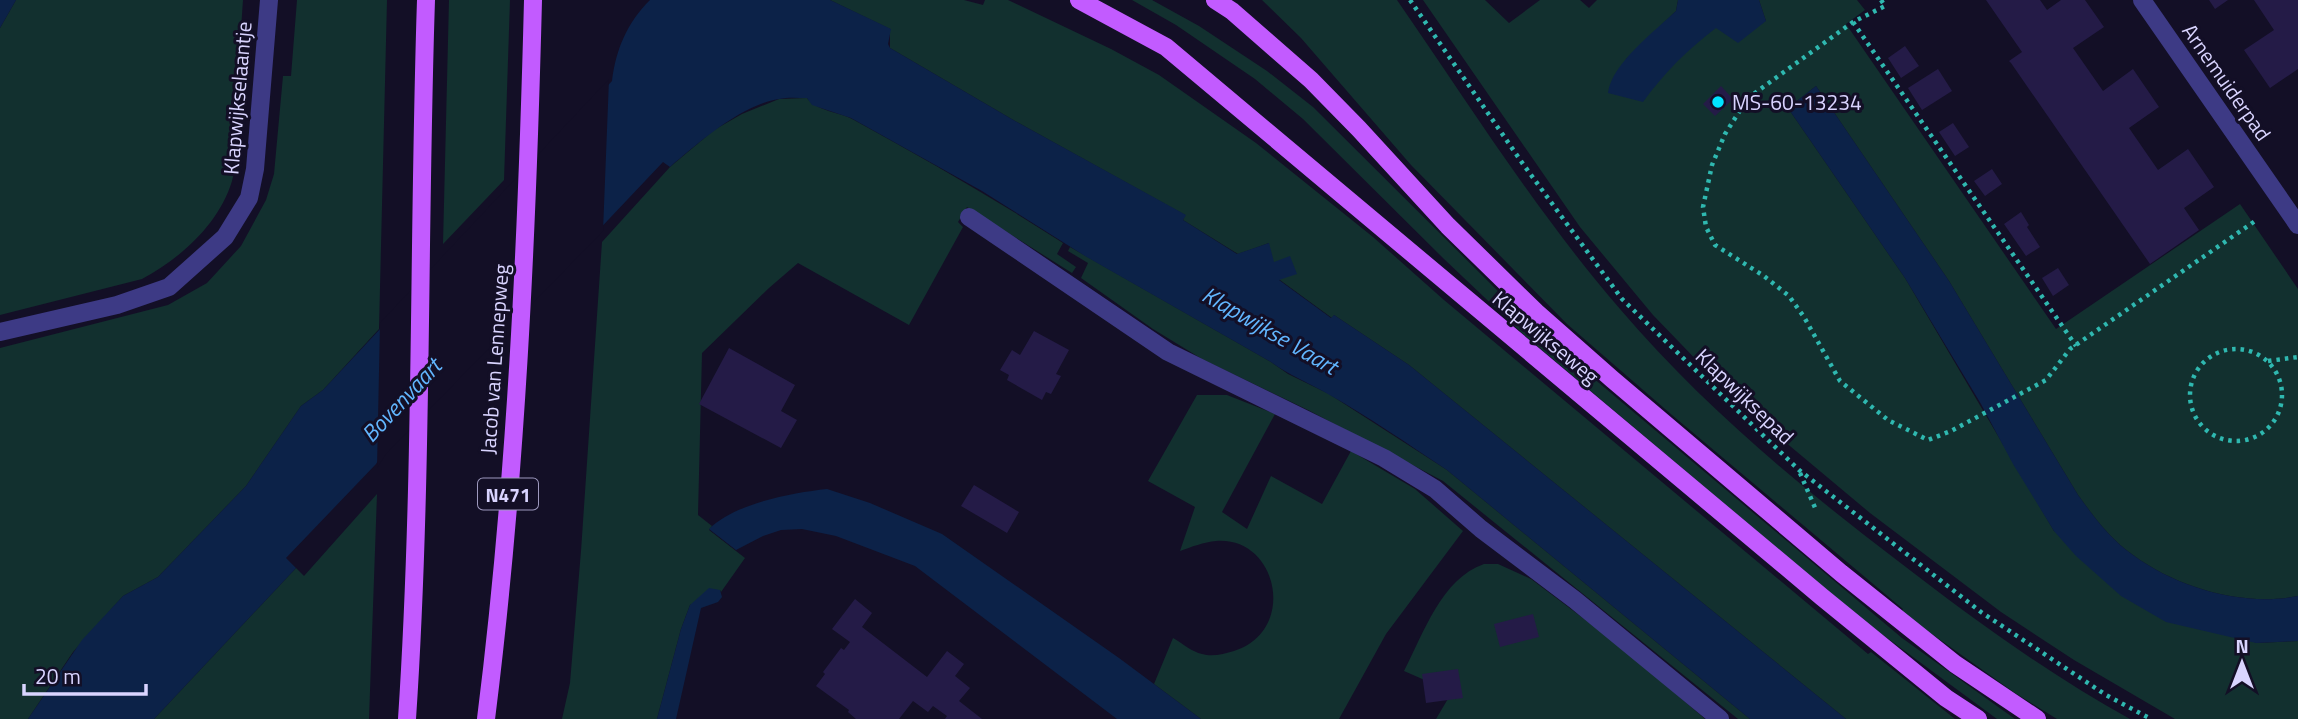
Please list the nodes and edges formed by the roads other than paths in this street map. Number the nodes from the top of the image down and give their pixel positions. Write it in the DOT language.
graph roads {
  1 [pos="269,0"];
  2 [pos="426,0"];
  3 [pos="533,0"];
  4 [pos="1079,0"];
  5 [pos="1215,0"];
  6 [pos="2142,0"];
  7 [pos="969,217"];
  8 [pos="2298,225"];
  9 [pos="0,332"];
  10 [pos="407,719"];
  11 [pos="486,719"];
  12 [pos="1720,719"];
  13 [pos="1978,719"];
  14 [pos="2037,719"];
  1 -- 9 [label="street, Klapwijkselaantje"];
  2 -- 10 [label="main road"];
  3 -- 11 [label="main road, Jacob van Lennepweg / N471"];
  4 -- 13 [label="main road, Klapwijkseweg"];
  5 -- 14 [label="main road, Klapwijkseweg"];
  6 -- 8 [label="street, Arnemuiderpad"];
  7 -- 12 [label="street"];
}
